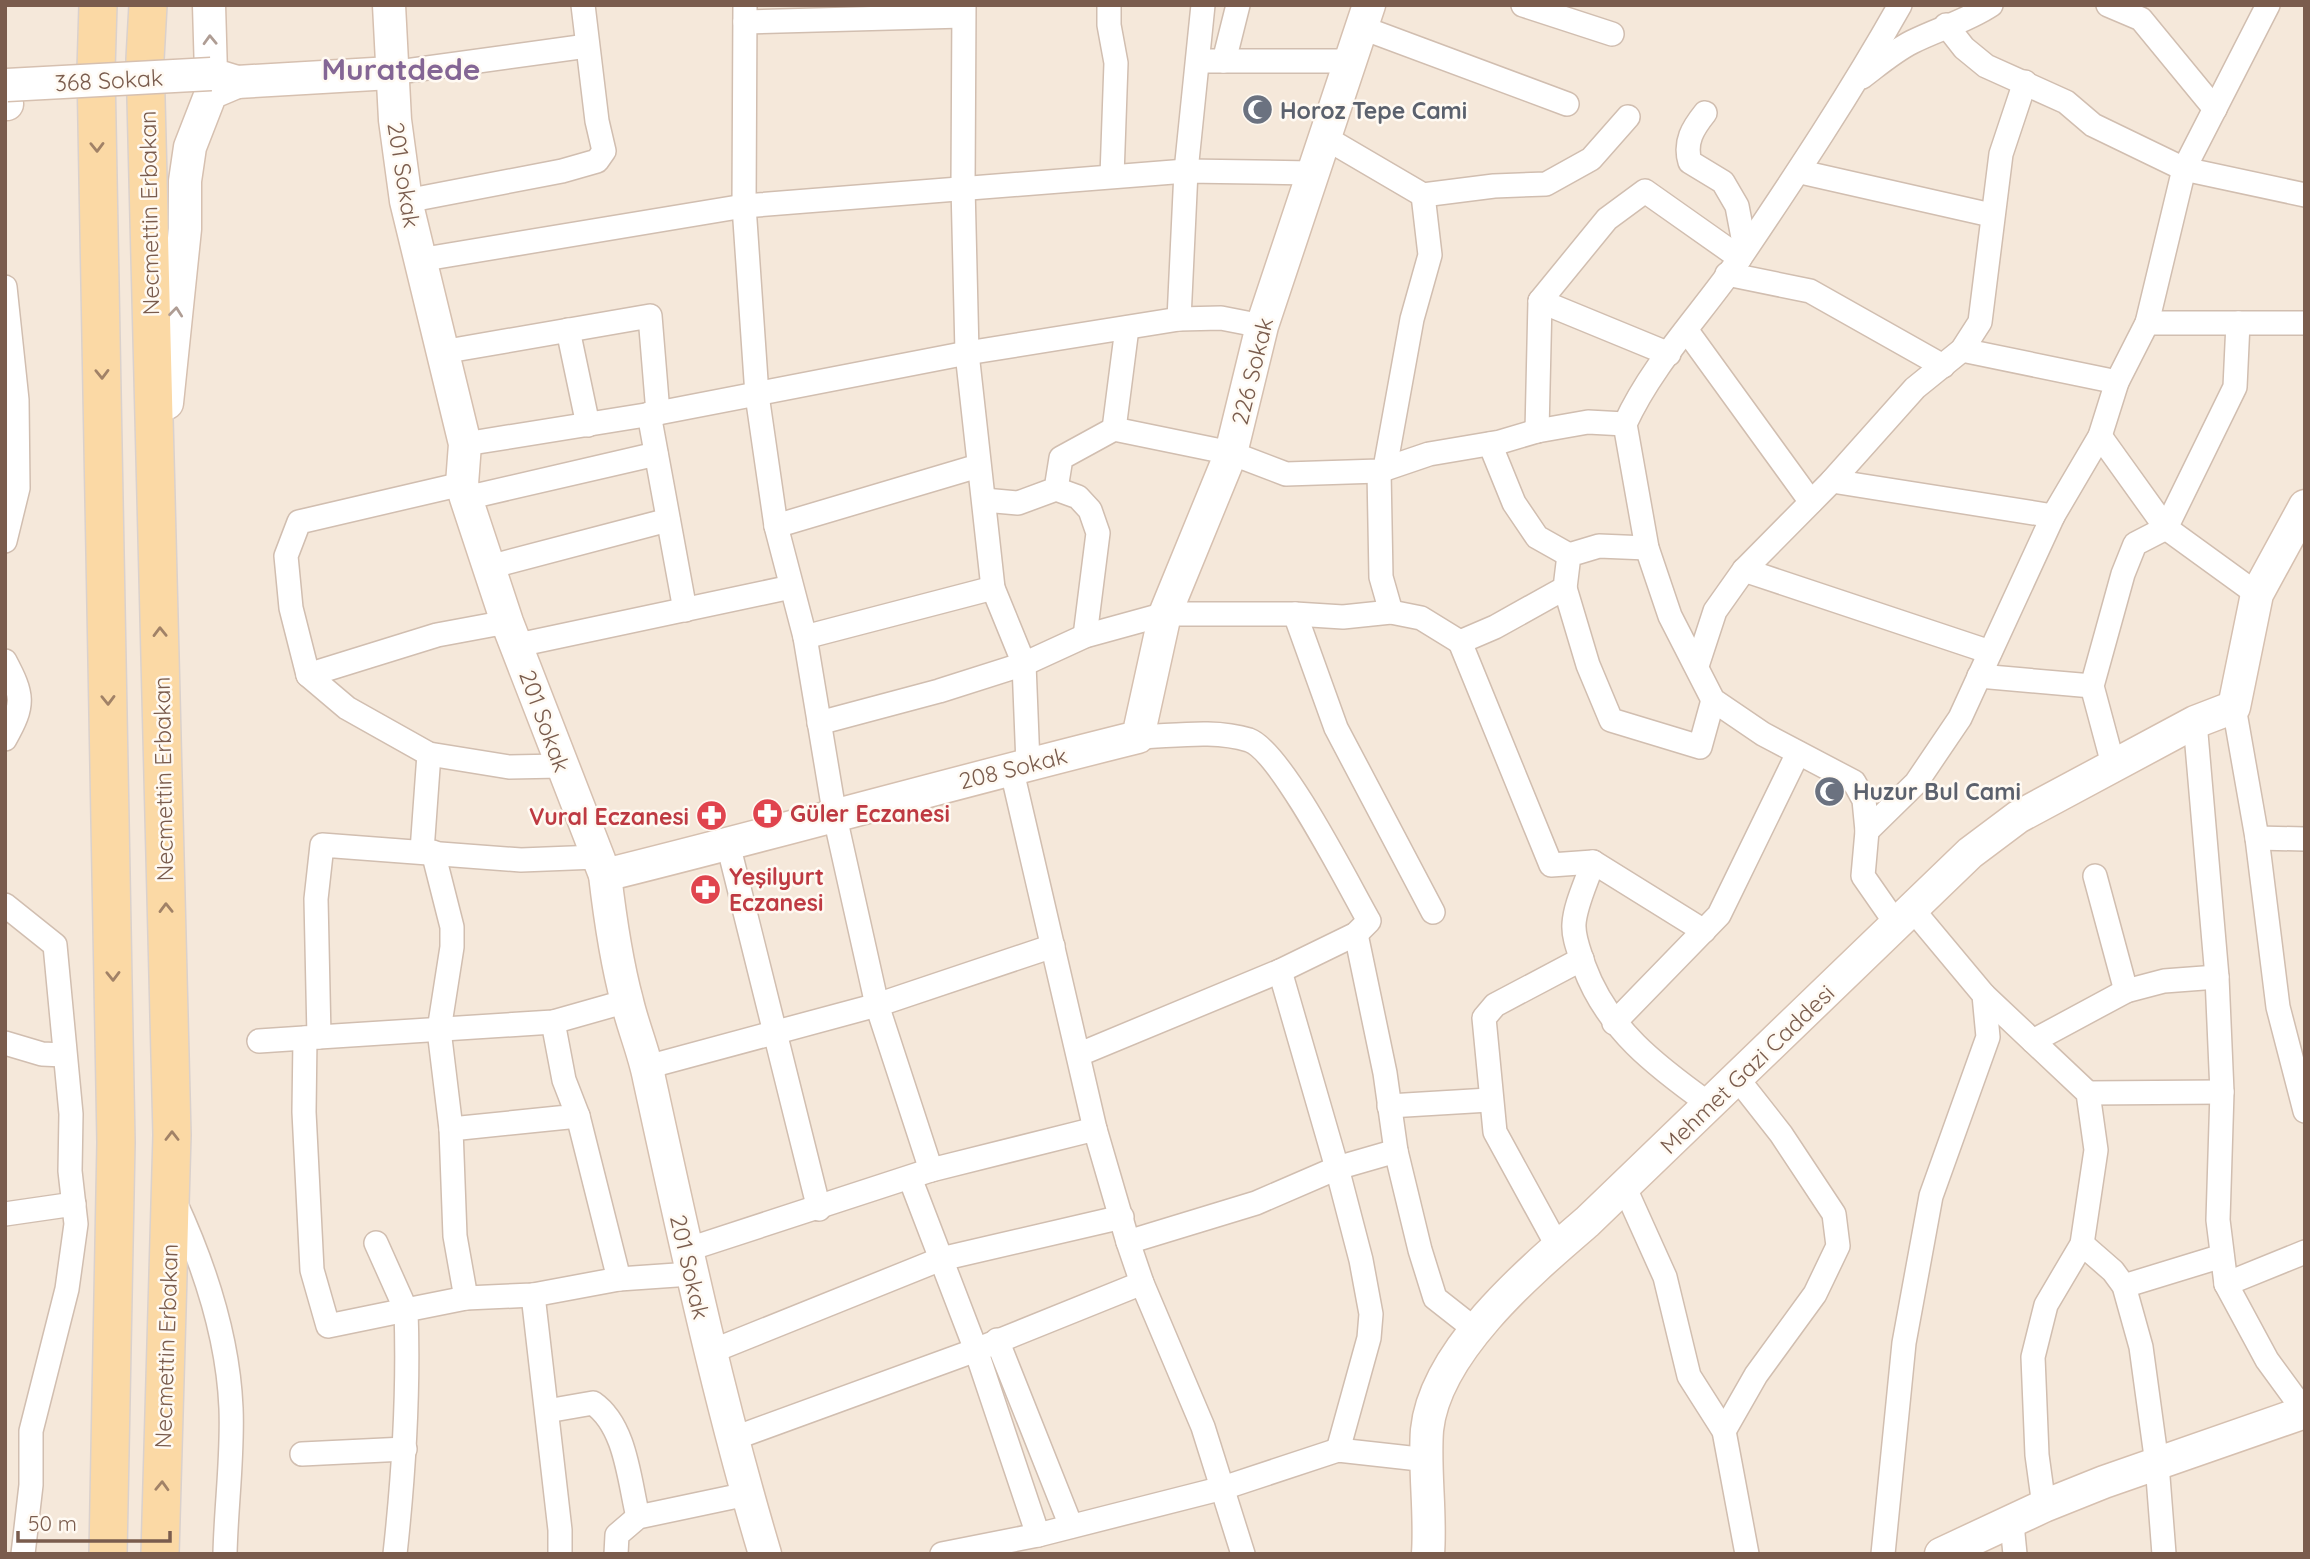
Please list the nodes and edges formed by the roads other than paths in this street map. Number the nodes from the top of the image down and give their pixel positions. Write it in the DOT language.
graph roads {
  1 [pos="98,5"];
  2 [pos="148,5"];
  3 [pos="209,5"];
  4 [pos="389,5"];
  5 [pos="583,5"];
  6 [pos="1109,5"];
  7 [pos="1203,5"];
  8 [pos="1238,5"];
  9 [pos="1523,5"];
  10 [pos="1900,5"];
  11 [pos="1991,5"];
  12 [pos="2108,5"];
  13 [pos="2268,5"];
  14 [pos="963,11"];
  15 [pos="2145,12"];
  16 [pos="745,14"];
  17 [pos="1366,17"];
  18 [pos="1946,25"];
  19 [pos="1612,34"];
  20 [pos="587,46"];
  21 [pos="1199,61"];
  22 [pos="1224,61"];
  23 [pos="1350,61"];
  24 [pos="391,73"];
  25 [pos="2025,82"];
  26 [pos="220,83"];
  27 [pos="1851,85"];
  28 [pos="6,95"];
  29 [pos="1567,104"];
  30 [pos="2215,109"];
  31 [pos="1704,113"];
  32 [pos="1628,117"];
  33 [pos="1324,137"];
  34 [pos="2183,169"];
  35 [pos="1186,171"];
  36 [pos="1801,172"];
  37 [pos="1312,173"];
  38 [pos="1112,176"];
  39 [pos="963,186"];
  40 [pos="1423,195"];
  41 [pos="2305,195"];
  42 [pos="406,201"];
  43 [pos="744,206"];
  44 [pos="1991,215"];
  45 [pos="419,260"];
  46 [pos="1737,260"];
  47 [pos="5,287"];
  48 [pos="1540,301"];
  49 [pos="1179,319"];
  50 [pos="2147,323"];
  51 [pos="2238,323"];
  52 [pos="2305,323"];
  53 [pos="1262,326"];
  54 [pos="1127,328"];
  55 [pos="568,330"];
  56 [pos="1687,331"];
  57 [pos="1962,350"];
  58 [pos="442,352"];
  59 [pos="967,353"];
  60 [pos="1669,354"];
  61 [pos="1943,366"];
  62 [pos="2117,382"];
  63 [pos="757,395"];
  64 [pos="11,401"];
  65 [pos="653,414"];
  66 [pos="1625,424"];
  67 [pos="588,425"];
  68 [pos="1114,429"];
  69 [pos="1537,431"];
  70 [pos="2100,436"];
  71 [pos="465,444"];
  72 [pos="1490,444"];
  73 [pos="1231,453"];
  74 [pos="656,454"];
  75 [pos="978,466"];
  76 [pos="1382,470"];
  77 [pos="1832,481"];
  78 [pos="1056,489"];
  79 [pos="464,491"];
  80 [pos="984,500"];
  81 [pos="156,502"];
  82 [pos="1811,502"];
  83 [pos="2305,506"];
  84 [pos="2053,516"];
  85 [pos="668,520"];
  86 [pos="776,526"];
  87 [pos="2166,528"];
  88 [pos="5,541"];
  89 [pos="1647,548"];
  90 [pos="1569,555"];
  91 [pos="489,567"];
  92 [pos="1744,570"];
  93 [pos="791,587"];
  94 [pos="993,588"];
  95 [pos="1565,588"];
  96 [pos="2256,594"];
  97 [pos="685,610"];
  98 [pos="1391,612"];
  99 [pos="1166,614"];
  100 [pos="1295,614"];
  101 [pos="513,634"];
  102 [pos="1085,636"];
  103 [pos="805,637"];
  104 [pos="1460,642"];
  105 [pos="1990,652"];
  106 [pos="5,661"];
  107 [pos="1024,664"];
  108 [pos="1697,666"];
  109 [pos="308,675"];
  110 [pos="1979,676"];
  111 [pos="2092,686"];
  112 [pos="1713,700"];
  113 [pos="2234,707"];
  114 [pos="2195,722"];
  115 [pos="819,723"];
  116 [pos="1138,737"];
  117 [pos="5,739"];
  118 [pos="1798,753"];
  119 [pos="429,754"];
  120 [pos="561,766"];
  121 [pos="1019,766"];
  122 [pos="2114,768"];
  123 [pos="835,817"];
  124 [pos="1867,831"];
  125 [pos="2257,838"];
  126 [pos="2305,839"];
  127 [pos="728,845"];
  128 [pos="427,851"];
  129 [pos="1593,862"];
  130 [pos="601,866"];
  131 [pos="2095,876"];
  132 [pos="5,905"];
  133 [pos="1433,912"];
  134 [pos="1904,916"];
  135 [pos="1704,931"];
  136 [pos="1356,934"];
  137 [pos="1053,946"];
  138 [pos="1582,959"];
  139 [pos="1280,971"];
  140 [pos="2217,977"];
  141 [pos="2126,991"];
  142 [pos="1984,995"];
  143 [pos="627,1002"];
  144 [pos="877,1005"];
  145 [pos="553,1022"];
  146 [pos="1614,1023"];
  147 [pos="439,1030"];
  148 [pos="775,1035"];
  149 [pos="312,1037"];
  150 [pos="259,1041"];
  151 [pos="2033,1041"];
  152 [pos="5,1043"];
  153 [pos="1080,1054"];
  154 [pos="64,1055"];
  155 [pos="647,1067"];
  156 [pos="1737,1079"];
  157 [pos="2088,1093"];
  158 [pos="2222,1093"];
  159 [pos="1489,1100"];
  160 [pos="1709,1104"];
  161 [pos="1389,1106"];
  162 [pos="2305,1111"];
  163 [pos="578,1116"];
  164 [pos="452,1129"];
  165 [pos="1095,1129"];
  166 [pos="1396,1151"];
  167 [pos="1337,1168"];
  168 [pos="931,1170"];
  169 [pos="909,1178"];
  170 [pos="1624,1186"];
  171 [pos="170,1191"];
  172 [pos="74,1204"];
  173 [pos="818,1209"];
  174 [pos="5,1214"];
  175 [pos="1122,1217"];
  176 [pos="1128,1242"];
  177 [pos="376,1243"];
  178 [pos="2082,1244"];
  179 [pos="1558,1247"];
  180 [pos="2305,1252"];
  181 [pos="2222,1256"];
  182 [pos="942,1259"];
  183 [pos="689,1262"];
  184 [pos="619,1279"];
  185 [pos="1142,1283"];
  186 [pos="2226,1284"];
  187 [pos="2124,1286"];
  188 [pos="533,1296"];
  189 [pos="466,1298"];
  190 [pos="405,1310"];
  191 [pos="1477,1331"];
  192 [pos="987,1345"];
  193 [pos="710,1352"];
  194 [pos="547,1411"];
  195 [pos="2305,1412"];
  196 [pos="1724,1431"];
  197 [pos="732,1439"];
  198 [pos="405,1449"];
  199 [pos="1338,1450"];
  200 [pos="302,1454"];
  201 [pos="1428,1460"];
  202 [pos="2157,1464"];
  203 [pos="1223,1488"];
  204 [pos="747,1494"];
  205 [pos="2044,1506"];
  206 [pos="638,1517"];
  207 [pos="1071,1526"];
  208 [pos="1038,1535"];
  209 [pos="2014,1539"];
  210 [pos="23,1554"];
  211 [pos="108,1554"];
  212 [pos="160,1554"];
  213 [pos="225,1554"];
  214 [pos="395,1554"];
  215 [pos="559,1554"];
  216 [pos="616,1554"];
  217 [pos="765,1554"];
  218 [pos="942,1554"];
  219 [pos="1243,1554"];
  220 [pos="1429,1554"];
  221 [pos="1747,1554"];
  222 [pos="1883,1554"];
  223 [pos="1941,1554"];
  224 [pos="2164,1554"];
  1 -- 211 [label="main road, one-way"];
  2 -- 81 [label="main road, Necmettin Erbakan"];
  26 -- 3 [label="street, one-way"];
  4 -- 24 [label="street, 201 Sokak"];
  5 -- 20 [label="street"];
  6 -- 38 [label="street"];
  7 -- 21 [label="street"];
  8 -- 22 [label="street"];
  9 -- 19 [label="street"];
  10 -- 27 [label="street"];
  11 -- 18 [label="street"];
  12 -- 15 [label="street"];
  13 -- 30 [label="street"];
  14 -- 16 [label="street"];
  14 -- 39 [label="street"];
  15 -- 30 [label="street"];
  16 -- 43 [label="street"];
  17 -- 23 [label="street, 226 Sokak"];
  17 -- 29 [label="street"];
  18 -- 25 [label="street"];
  18 -- 27 [label="street"];
  20 -- 24 [label="street"];
  20 -- 42 [label="street"];
  21 -- 22 [label="street"];
  21 -- 35 [label="street"];
  22 -- 23 [label="street"];
  23 -- 33 [label="street, 226 Sokak"];
  24 -- 26 [label="street, 368 Sokak"];
  24 -- 42 [label="street, 201 Sokak"];
  25 -- 34 [label="street"];
  25 -- 44 [label="street"];
  26 -- 28 [label="street, 368 Sokak"];
  81 -- 26 [label="street, one-way"];
  27 -- 36 [label="street"];
  30 -- 34 [label="street"];
  31 -- 46 [label="street"];
  32 -- 40 [label="street"];
  33 -- 37 [label="street, 226 Sokak"];
  33 -- 40 [label="street"];
  34 -- 41 [label="street"];
  34 -- 50 [label="street"];
  35 -- 37 [label="street"];
  35 -- 38 [label="street"];
  35 -- 49 [label="street"];
  36 -- 44 [label="street"];
  36 -- 46 [label="street"];
  37 -- 53 [label="street, 226 Sokak"];
  38 -- 39 [label="street"];
  39 -- 43 [label="street"];
  39 -- 59 [label="street"];
  40 -- 76 [label="street"];
  42 -- 45 [label="street, 201 Sokak"];
  43 -- 45 [label="street"];
  43 -- 63 [label="street"];
  44 -- 57 [label="street"];
  45 -- 58 [label="street, 201 Sokak"];
  46 -- 48 [label="street"];
  46 -- 56 [label="street"];
  46 -- 61 [label="street"];
  47 -- 64 [label="street"];
  48 -- 60 [label="street"];
  48 -- 69 [label="street"];
  49 -- 53 [label="street"];
  49 -- 54 [label="street"];
  50 -- 51 [label="street"];
  50 -- 62 [label="street"];
  51 -- 52 [label="street"];
  51 -- 87 [label="street"];
  53 -- 73 [label="street, 226 Sokak"];
  54 -- 59 [label="street"];
  54 -- 68 [label="street"];
  55 -- 58 [label="street"];
  55 -- 65 [label="street"];
  55 -- 67 [label="street"];
  56 -- 60 [label="street"];
  56 -- 82 [label="street"];
  57 -- 61 [label="street"];
  57 -- 62 [label="street"];
  58 -- 71 [label="street, 201 Sokak"];
  59 -- 63 [label="street"];
  59 -- 75 [label="street"];
  60 -- 66 [label="street"];
  61 -- 77 [label="street"];
  62 -- 70 [label="street"];
  63 -- 65 [label="street"];
  63 -- 86 [label="street"];
  64 -- 88 [label="street"];
  65 -- 67 [label="street"];
  65 -- 74 [label="street"];
  66 -- 69 [label="street"];
  66 -- 89 [label="street"];
  67 -- 71 [label="street"];
  68 -- 73 [label="street"];
  68 -- 78 [label="street"];
  69 -- 72 [label="street"];
  70 -- 84 [label="street"];
  70 -- 87 [label="street"];
  71 -- 79 [label="street, 201 Sokak"];
  72 -- 76 [label="street"];
  72 -- 90 [label="street"];
  73 -- 76 [label="street"];
  73 -- 99 [label="street, 226 Sokak"];
  74 -- 79 [label="street"];
  74 -- 85 [label="street"];
  75 -- 80 [label="street"];
  75 -- 86 [label="street"];
  76 -- 98 [label="street"];
  77 -- 82 [label="street"];
  77 -- 84 [label="street"];
  78 -- 80 [label="street"];
  78 -- 102 [label="street"];
  79 -- 91 [label="street, 201 Sokak"];
  79 -- 109 [label="street"];
  80 -- 94 [label="street"];
  171 -- 81 [label="main road, Necmettin Erbakan, one-way"];
  82 -- 92 [label="street"];
  83 -- 96 [label="street"];
  84 -- 105 [label="street"];
  85 -- 91 [label="street"];
  85 -- 97 [label="street"];
  86 -- 93 [label="street"];
  87 -- 96 [label="street"];
  87 -- 111 [label="street"];
  89 -- 90 [label="street"];
  89 -- 108 [label="street"];
  90 -- 95 [label="street"];
  91 -- 101 [label="street, 201 Sokak"];
  92 -- 105 [label="street"];
  92 -- 108 [label="street"];
  93 -- 97 [label="street"];
  93 -- 103 [label="street"];
  94 -- 103 [label="street"];
  94 -- 107 [label="street"];
  95 -- 104 [label="street"];
  95 -- 112 [label="street"];
  96 -- 113 [label="street"];
  97 -- 101 [label="street"];
  98 -- 100 [label="street"];
  98 -- 104 [label="street"];
  99 -- 100 [label="street"];
  99 -- 102 [label="street"];
  99 -- 116 [label="street, 226 Sokak"];
  100 -- 133 [label="street"];
  101 -- 109 [label="street"];
  101 -- 120 [label="street, 201 Sokak"];
  102 -- 107 [label="street"];
  103 -- 115 [label="street"];
  104 -- 129 [label="street"];
  105 -- 110 [label="street"];
  106 -- 117 [label="street"];
  107 -- 115 [label="street"];
  107 -- 121 [label="street"];
  108 -- 112 [label="street"];
  109 -- 119 [label="street"];
  110 -- 111 [label="street"];
  110 -- 124 [label="street"];
  111 -- 122 [label="street"];
  112 -- 118 [label="street"];
  113 -- 114 [label="street, Mehmet Gazi Caddesi"];
  113 -- 125 [label="street"];
  114 -- 122 [label="street, Mehmet Gazi Caddesi"];
  114 -- 140 [label="street"];
  115 -- 123 [label="street"];
  116 -- 121 [label="street, 208 Sokak"];
  116 -- 136 [label="street"];
  118 -- 124 [label="street"];
  118 -- 135 [label="street"];
  119 -- 120 [label="street"];
  119 -- 128 [label="street"];
  120 -- 130 [label="street, 201 Sokak"];
  121 -- 123 [label="street, 208 Sokak"];
  121 -- 137 [label="street"];
  122 -- 134 [label="street, Mehmet Gazi Caddesi"];
  123 -- 127 [label="street, 208 Sokak"];
  123 -- 144 [label="street"];
  124 -- 134 [label="street"];
  125 -- 126 [label="street"];
  125 -- 162 [label="street"];
  127 -- 130 [label="street, 208 Sokak"];
  127 -- 148 [label="street"];
  128 -- 130 [label="street"];
  128 -- 147 [label="street"];
  128 -- 149 [label="street"];
  129 -- 135 [label="street"];
  129 -- 138 [label="street"];
  130 -- 143 [label="street, 201 Sokak"];
  131 -- 141 [label="street"];
  132 -- 154 [label="street"];
  134 -- 142 [label="street"];
  134 -- 156 [label="street, Mehmet Gazi Caddesi"];
  135 -- 146 [label="street"];
  136 -- 139 [label="street"];
  136 -- 161 [label="street"];
  137 -- 144 [label="street"];
  137 -- 153 [label="street"];
  138 -- 146 [label="street"];
  138 -- 159 [label="street"];
  139 -- 153 [label="street"];
  139 -- 167 [label="street"];
  140 -- 141 [label="street"];
  140 -- 158 [label="street"];
  141 -- 151 [label="street"];
  142 -- 151 [label="street"];
  142 -- 222 [label="street"];
  143 -- 145 [label="street"];
  143 -- 155 [label="street, 201 Sokak"];
  144 -- 148 [label="street"];
  144 -- 168 [label="street"];
  145 -- 147 [label="street"];
  145 -- 163 [label="street"];
  146 -- 160 [label="street"];
  147 -- 149 [label="street"];
  147 -- 164 [label="street"];
  148 -- 155 [label="street"];
  148 -- 173 [label="street"];
  149 -- 150 [label="street"];
  149 -- 190 [label="street"];
  151 -- 157 [label="street"];
  152 -- 154 [label="street"];
  153 -- 165 [label="street"];
  154 -- 172 [label="street"];
  155 -- 183 [label="street, 201 Sokak"];
  156 -- 160 [label="street, Mehmet Gazi Caddesi"];
  156 -- 196 [label="street"];
  157 -- 158 [label="street"];
  157 -- 178 [label="street"];
  158 -- 181 [label="street"];
  159 -- 161 [label="street"];
  159 -- 179 [label="street"];
  160 -- 170 [label="street, Mehmet Gazi Caddesi"];
  161 -- 166 [label="street"];
  163 -- 164 [label="street"];
  163 -- 184 [label="street"];
  164 -- 189 [label="street"];
  165 -- 168 [label="street"];
  165 -- 175 [label="street"];
  166 -- 167 [label="street"];
  166 -- 191 [label="street"];
  167 -- 176 [label="street"];
  167 -- 199 [label="street"];
  168 -- 169 [label="street"];
  169 -- 173 [label="street"];
  169 -- 182 [label="street"];
  170 -- 179 [label="street, Mehmet Gazi Caddesi"];
  170 -- 196 [label="street"];
  212 -- 171 [label="main road, Necmettin Erbakan, one-way"];
  171 -- 213 [label="street"];
  172 -- 174 [label="street"];
  172 -- 210 [label="street"];
  173 -- 183 [label="street"];
  175 -- 176 [label="street"];
  175 -- 182 [label="street"];
  176 -- 185 [label="street"];
  177 -- 190 [label="street"];
  178 -- 187 [label="street"];
  178 -- 205 [label="street"];
  179 -- 191 [label="street, Mehmet Gazi Caddesi"];
  180 -- 186 [label="street"];
  181 -- 186 [label="street"];
  181 -- 187 [label="street"];
  182 -- 192 [label="street"];
  182 -- 193 [label="street"];
  183 -- 184 [label="street"];
  183 -- 193 [label="street, 201 Sokak"];
  184 -- 188 [label="street"];
  185 -- 192 [label="street"];
  185 -- 203 [label="street"];
  186 -- 195 [label="street"];
  187 -- 202 [label="street"];
  188 -- 189 [label="street"];
  188 -- 194 [label="street"];
  189 -- 190 [label="street"];
  190 -- 198 [label="street"];
  191 -- 201 [label="street, Mehmet Gazi Caddesi"];
  192 -- 197 [label="street"];
  192 -- 207 [label="street"];
  192 -- 208 [label="street"];
  193 -- 197 [label="street, 201 Sokak"];
  194 -- 206 [label="street"];
  194 -- 215 [label="street"];
  195 -- 202 [label="street"];
  196 -- 221 [label="street"];
  197 -- 204 [label="street, 201 Sokak"];
  198 -- 200 [label="street"];
  198 -- 214 [label="street"];
  199 -- 201 [label="street"];
  199 -- 203 [label="street"];
  201 -- 220 [label="street, Mehmet Gazi Caddesi"];
  202 -- 205 [label="street"];
  202 -- 224 [label="street"];
  203 -- 207 [label="street"];
  203 -- 219 [label="street"];
  204 -- 206 [label="street"];
  204 -- 217 [label="street, 201 Sokak"];
  205 -- 209 [label="street"];
  206 -- 216 [label="street"];
  207 -- 208 [label="street"];
  208 -- 218 [label="street"];
  209 -- 223 [label="street"];
}
